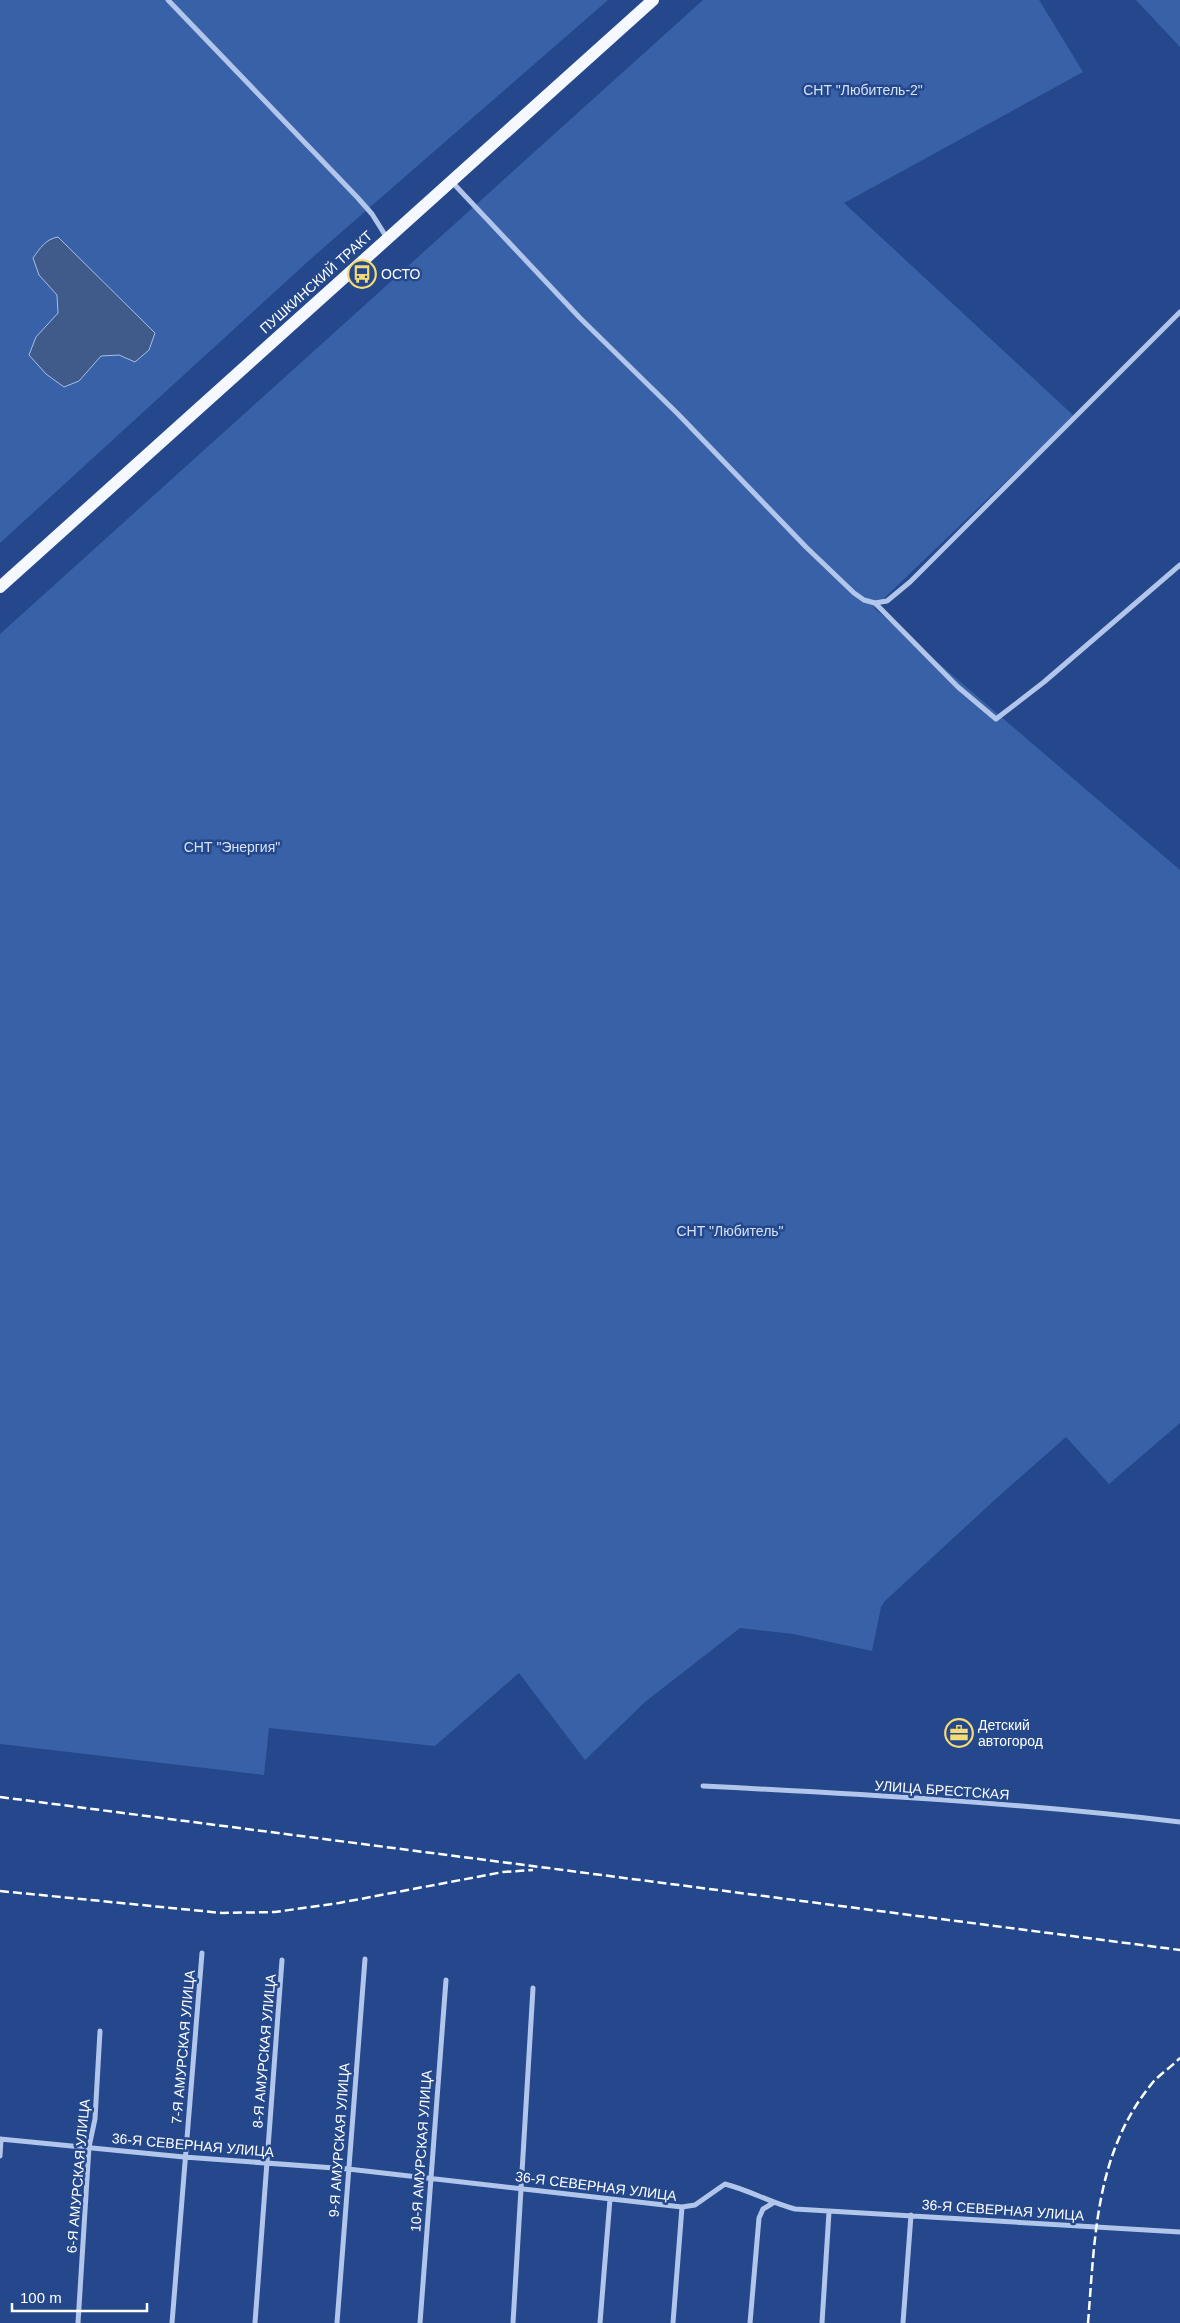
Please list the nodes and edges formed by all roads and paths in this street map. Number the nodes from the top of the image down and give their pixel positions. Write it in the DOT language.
graph roads {
  1 [pos="168,0"];
  2 [pos="653,0"];
  3 [pos="452,181"];
  4 [pos="387,238"];
  5 [pos="1180,312"];
  6 [pos="1180,565"];
  7 [pos="0,587"];
  8 [pos="875,603"];
  9 [pos="703,1786"];
  10 [pos="1180,1822"];
  11 [pos="202,1952"];
  12 [pos="365,1958"];
  13 [pos="282,1960"];
  14 [pos="446,1980"];
  15 [pos="532,1988"];
  16 [pos="100,2032"];
  17 [pos="1,2139"];
  18 [pos="89,2147"];
  19 [pos="0,2156"];
  20 [pos="184,2157"];
  21 [pos="266,2163"];
  22 [pos="348,2169"];
  23 [pos="430,2178"];
  24 [pos="521,2188"];
  25 [pos="610,2199"];
  26 [pos="773,2203"];
  27 [pos="682,2207"];
  28 [pos="830,2212"];
  29 [pos="911,2216"];
  30 [pos="1180,2232"];
  31 [pos="78,2323"];
  32 [pos="172,2323"];
  33 [pos="255,2323"];
  34 [pos="337,2323"];
  35 [pos="420,2323"];
  36 [pos="513,2323"];
  37 [pos="600,2323"];
  38 [pos="673,2323"];
  39 [pos="750,2323"];
  40 [pos="822,2323"];
  41 [pos="903,2323"];
  1 -- 4 [label="street"];
  2 -- 3 [label="main road, ПУШКИНСКИЙ ТРАКТ"];
  3 -- 4 [label="main road, ПУШКИНСКИЙ ТРАКТ"];
  3 -- 8 [label="street"];
  4 -- 7 [label="main road, ПУШКИНСКИЙ ТРАКТ"];
  5 -- 8 [label="street"];
  6 -- 8 [label="street"];
  9 -- 10 [label="street, УЛИЦА БРЕСТСКАЯ"];
  11 -- 20 [label="street, 7-Я АМУРСКАЯ УЛИЦА"];
  12 -- 22 [label="street, 9-Я АМУРСКАЯ УЛИЦА"];
  13 -- 21 [label="street, 8-Я АМУРСКАЯ УЛИЦА"];
  14 -- 23 [label="street, 10-Я АМУРСКАЯ УЛИЦА"];
  15 -- 24 [label="street"];
  16 -- 18 [label="street, 6-Я АМУРСКАЯ УЛИЦА"];
  17 -- 18 [label="street, 36-Я СЕВЕРНАЯ УЛИЦА"];
  17 -- 19 [label="street"];
  18 -- 20 [label="street, 36-Я СЕВЕРНАЯ УЛИЦА"];
  18 -- 31 [label="street, 6-Я АМУРСКАЯ УЛИЦА"];
  20 -- 21 [label="street, 36-Я СЕВЕРНАЯ УЛИЦА"];
  20 -- 32 [label="street, 7-Я АМУРСКАЯ УЛИЦА"];
  21 -- 22 [label="street, 36-Я СЕВЕРНАЯ УЛИЦА"];
  21 -- 33 [label="street, 8-Я АМУРСКАЯ УЛИЦА"];
  22 -- 23 [label="street, 36-Я СЕВЕРНАЯ УЛИЦА"];
  22 -- 34 [label="street, 9-Я АМУРСКАЯ УЛИЦА"];
  23 -- 24 [label="street, 36-Я СЕВЕРНАЯ УЛИЦА"];
  23 -- 35 [label="street, 10-Я АМУРСКАЯ УЛИЦА"];
  24 -- 25 [label="street, 36-Я СЕВЕРНАЯ УЛИЦА"];
  24 -- 36 [label="street"];
  25 -- 27 [label="street, 36-Я СЕВЕРНАЯ УЛИЦА"];
  25 -- 37 [label="street"];
  26 -- 27 [label="street, 36-Я СЕВЕРНАЯ УЛИЦА"];
  26 -- 28 [label="street, 36-Я СЕВЕРНАЯ УЛИЦА"];
  26 -- 39 [label="street"];
  27 -- 38 [label="street"];
  28 -- 29 [label="street, 36-Я СЕВЕРНАЯ УЛИЦА"];
  28 -- 40 [label="street"];
  29 -- 30 [label="street, 36-Я СЕВЕРНАЯ УЛИЦА"];
  29 -- 41 [label="street"];
}
